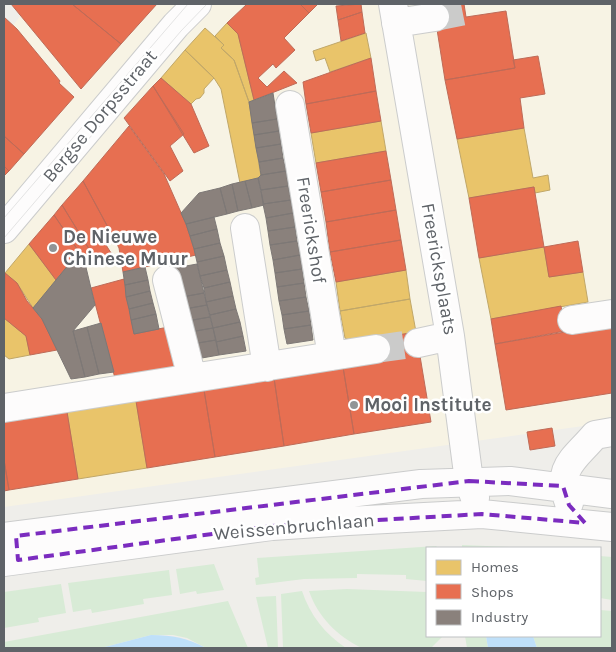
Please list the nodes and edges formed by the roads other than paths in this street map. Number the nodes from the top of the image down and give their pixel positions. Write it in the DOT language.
graph roads {
  1 [pos="197,4"];
  2 [pos="395,13"];
  3 [pos="435,16"];
  4 [pos="290,104"];
  5 [pos="246,228"];
  6 [pos="4,229"];
  7 [pos="167,280"];
  8 [pos="612,314"];
  9 [pos="572,320"];
  10 [pos="450,336"];
  11 [pos="418,342"];
  12 [pos="376,349"];
  13 [pos="332,356"];
  14 [pos="267,366"];
  15 [pos="192,378"];
  16 [pos="4,408"];
  17 [pos="612,432"];
  18 [pos="469,481"];
  19 [pos="563,486"];
  20 [pos="612,494"];
  21 [pos="482,514"];
  22 [pos="585,523"];
  23 [pos="612,527"];
  24 [pos="10,549"];
  1 -- 6 [label="street, Bergse Dorpsstraat"];
  2 -- 3 [label="street, Freericksplaats"];
  2 -- 10 [label="street, Freericksplaats"];
  4 -- 13 [label="street, Freerickshof"];
  5 -- 14 [label="street"];
  7 -- 15 [label="street"];
  8 -- 9 [label="street"];
  10 -- 11 [label="street"];
  10 -- 18 [label="street, Freericksplaats"];
  12 -- 13 [label="street"];
  13 -- 14 [label="street"];
  14 -- 15 [label="street"];
  15 -- 16 [label="street"];
  17 -- 19 [label="street"];
  18 -- 19 [label="street, Weissenbruchlaan"];
  18 -- 21 [label="street, Freericksplaats"];
  18 -- 24 [label="street, Weissenbruchlaan"];
  19 -- 20 [label="street, Weissenbruchlaan"];
  19 -- 22 [label="street"];
  21 -- 22 [label="street, Weissenbruchlaan"];
  21 -- 24 [label="street, Weissenbruchlaan"];
  22 -- 23 [label="street, Weissenbruchlaan"];
}
